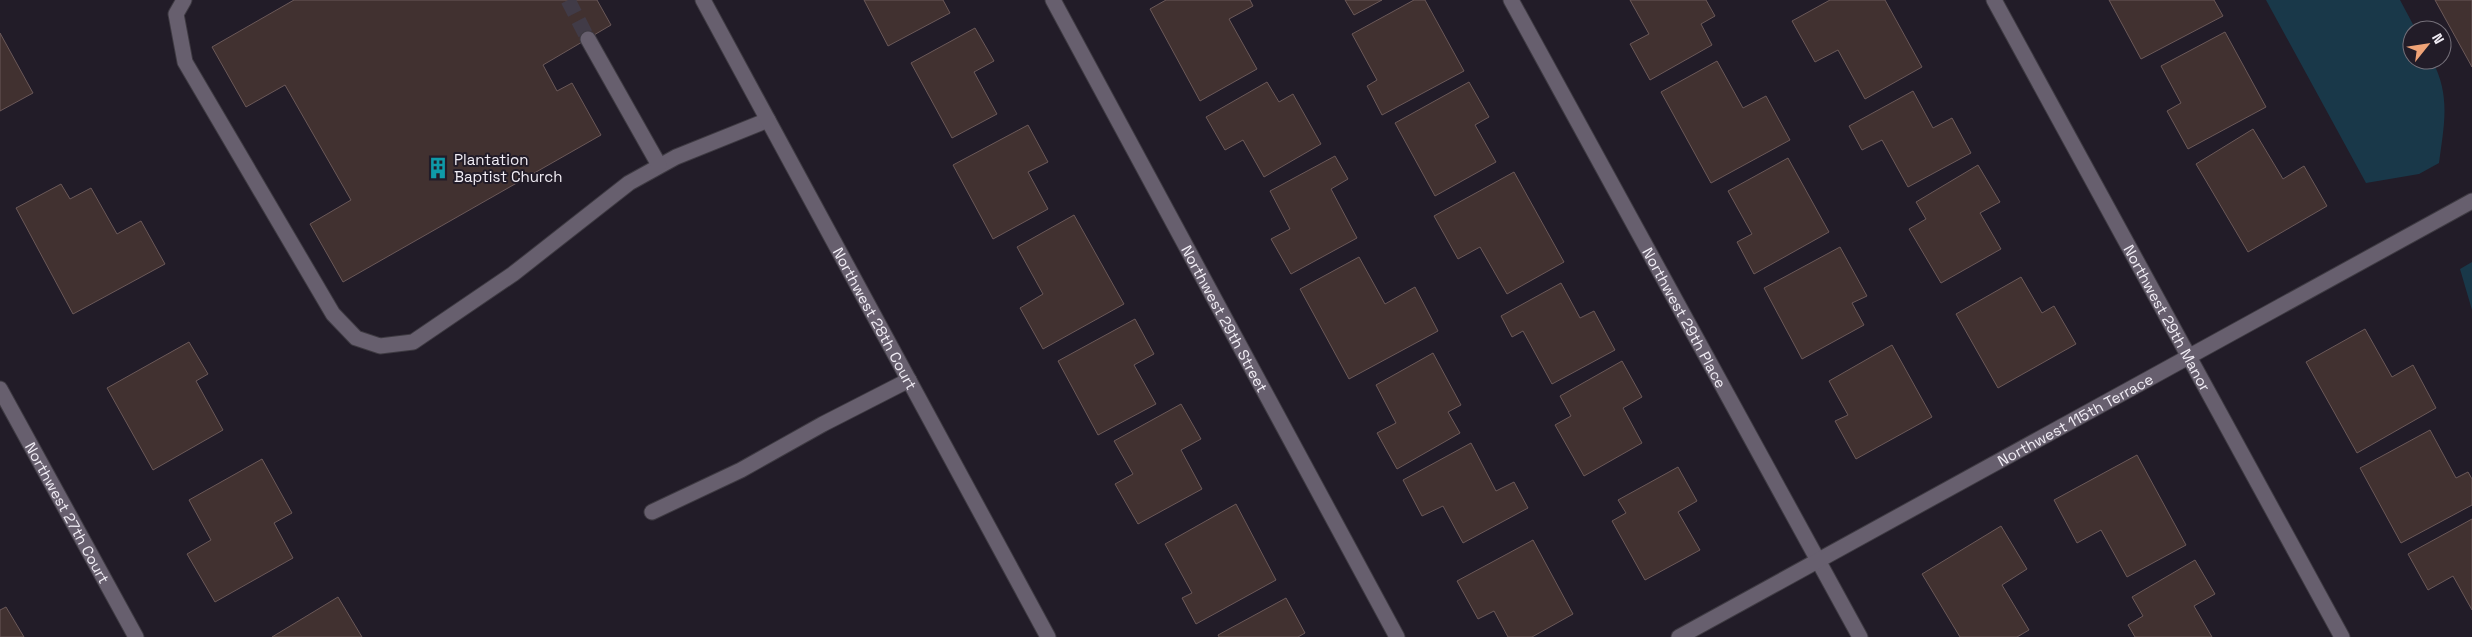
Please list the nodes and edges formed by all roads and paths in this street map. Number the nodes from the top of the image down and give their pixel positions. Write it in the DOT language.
graph roads {
  1 [pos="184,0"];
  2 [pos="703,0"];
  3 [pos="1054,0"];
  4 [pos="1511,0"];
  5 [pos="1994,0"];
  6 [pos="588,38"];
  7 [pos="768,120"];
  8 [pos="659,165"];
  9 [pos="2472,201"];
  10 [pos="2189,357"];
  11 [pos="909,380"];
  12 [pos="0,389"];
  13 [pos="652,512"];
  14 [pos="1818,561"];
  15 [pos="136,637"];
  16 [pos="1048,637"];
  17 [pos="1397,637"];
  18 [pos="1679,637"];
  19 [pos="1860,637"];
  20 [pos="2342,637"];
  1 -- 8 [label="street"];
  2 -- 7 [label="street, Northwest 28th Court"];
  3 -- 17 [label="street, Northwest 29th Street"];
  4 -- 14 [label="street, Northwest 29th Place"];
  5 -- 10 [label="street, Northwest 29th Manor"];
  6 -- 8 [label="street"];
  7 -- 8 [label="street"];
  7 -- 11 [label="street, Northwest 28th Court"];
  9 -- 10 [label="street, Northwest 115th Terrace"];
  10 -- 14 [label="street, Northwest 115th Terrace"];
  10 -- 20 [label="street, Northwest 29th Manor"];
  11 -- 13 [label="street"];
  11 -- 16 [label="street, Northwest 28th Court"];
  12 -- 15 [label="street, Northwest 27th Court"];
  14 -- 18 [label="street, Northwest 115th Terrace"];
  14 -- 19 [label="street, Northwest 29th Place"];
}
